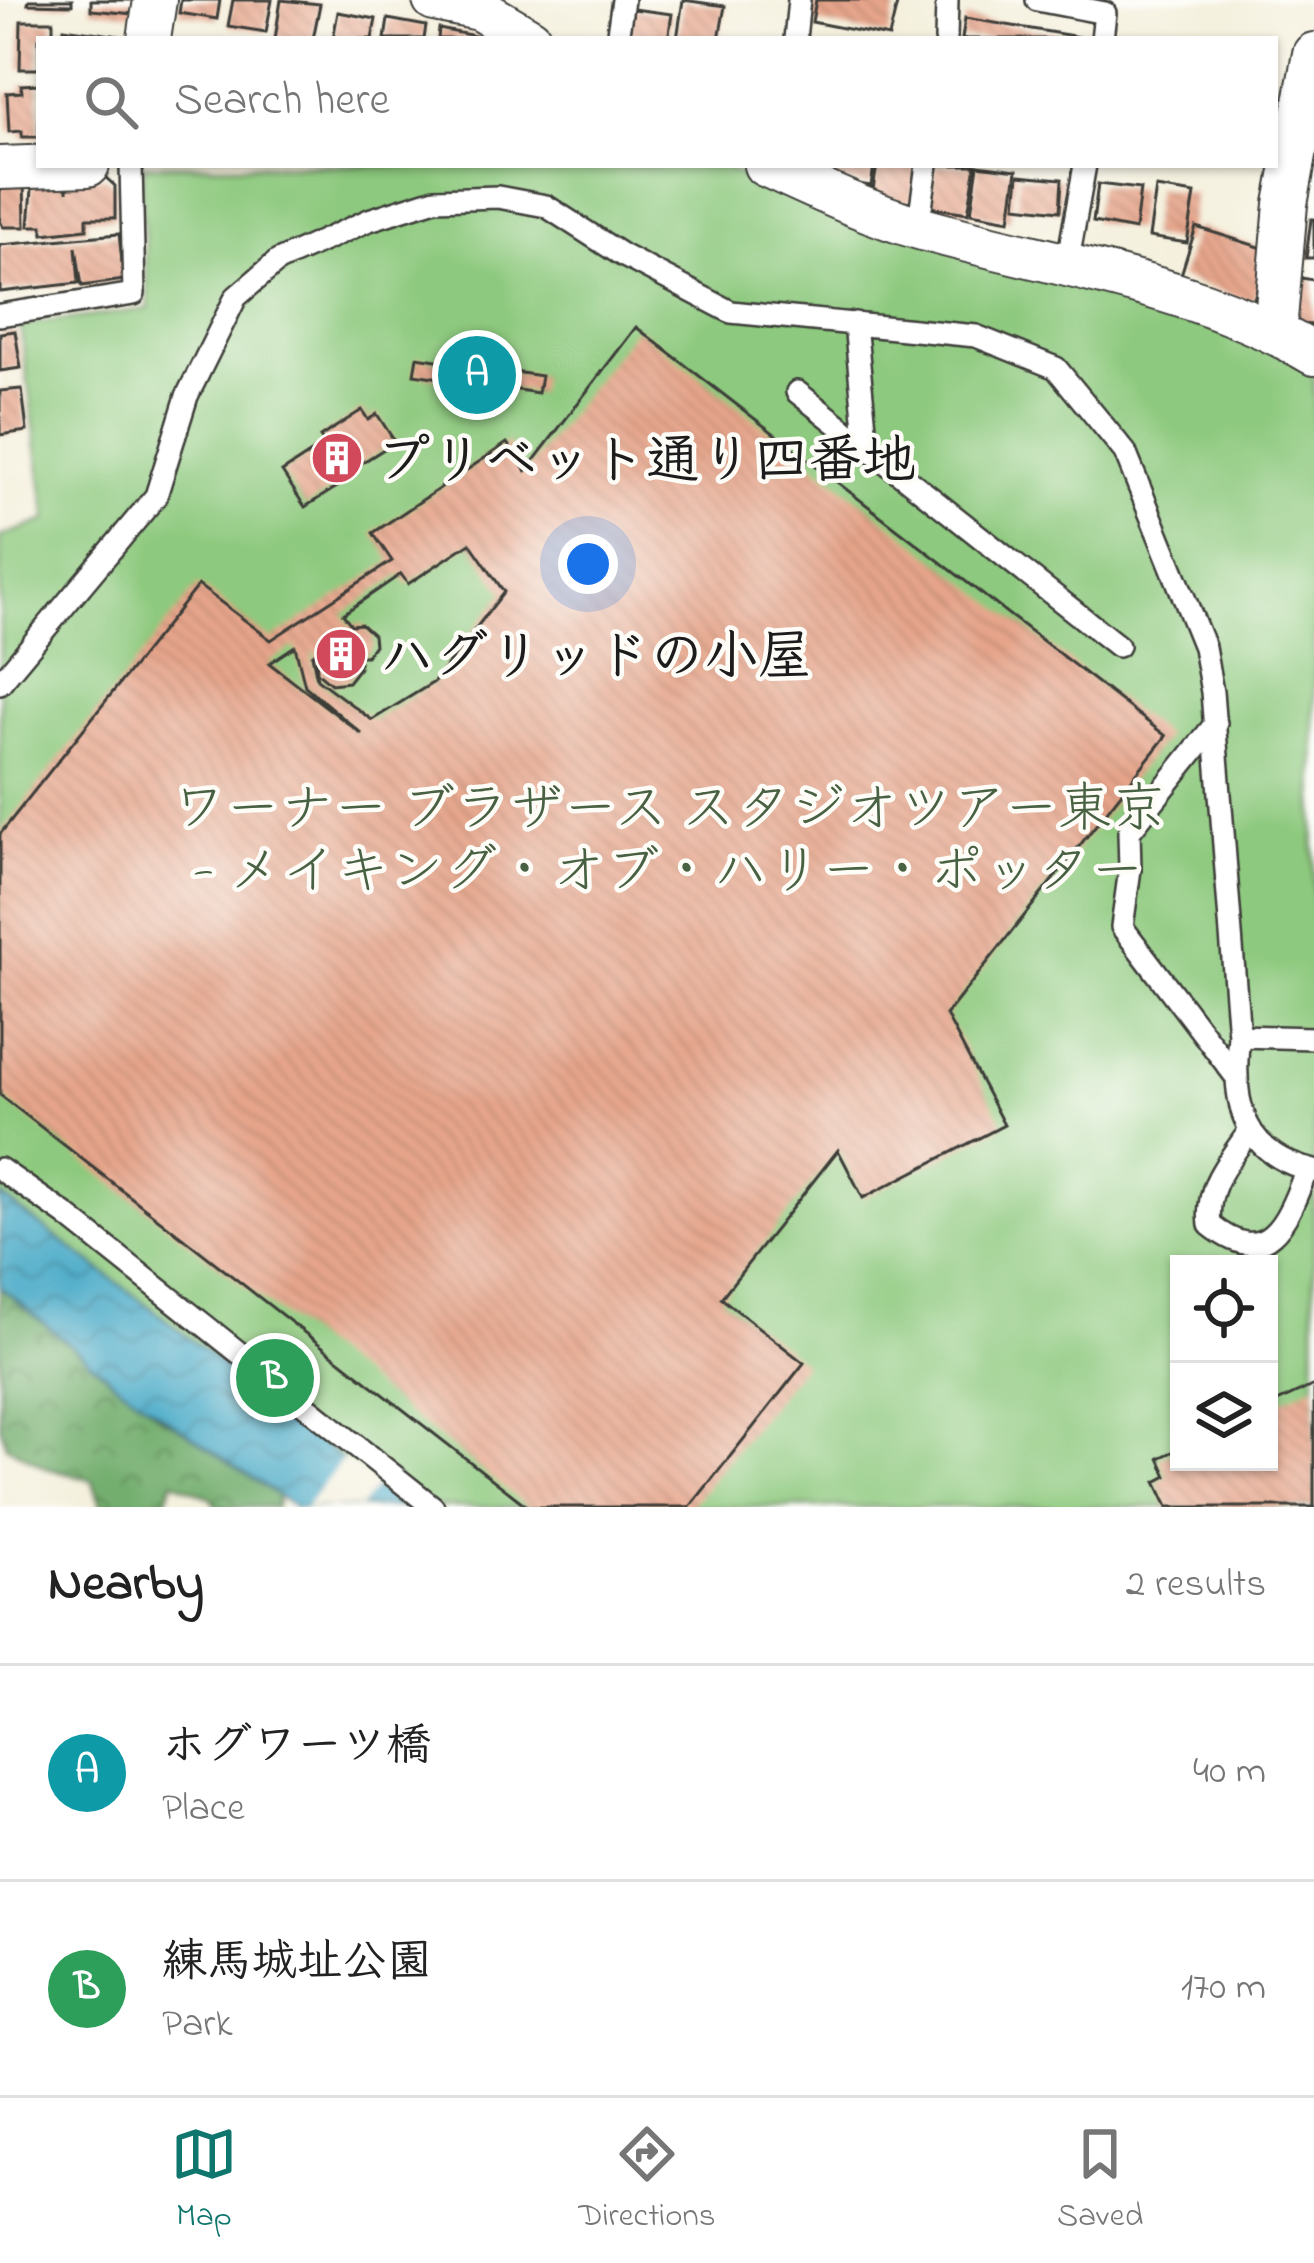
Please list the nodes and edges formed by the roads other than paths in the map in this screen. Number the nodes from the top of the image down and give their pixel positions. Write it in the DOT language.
graph roads {
  1 [pos="155,0"];
  2 [pos="435,0"];
  3 [pos="623,0"];
  4 [pos="799,0"];
  5 [pos="947,0"];
  6 [pos="1037,0"];
  7 [pos="149,36"];
  8 [pos="525,36"];
  9 [pos="617,36"];
  10 [pos="795,36"];
  11 [pos="946,36"];
  12 [pos="1102,36"];
  13 [pos="1313,61"];
  14 [pos="36,167"];
  15 [pos="0,168"];
  16 [pos="130,168"];
  17 [pos="777,168"];
  18 [pos="927,168"];
  19 [pos="1083,168"];
  20 [pos="917,228"];
  21 [pos="1066,265"];
  22 [pos="0,315"];
  23 [pos="855,323"];
  24 [pos="1275,331"];
  25 [pos="1314,354"];
  26 [pos="797,392"];
  27 [pos="867,448"];
  28 [pos="1118,646"];
  29 [pos="0,683"];
  30 [pos="1216,723"];
  31 [pos="1239,1036"];
  32 [pos="1314,1038"];
  33 [pos="1234,1074"];
  34 [pos="1250,1130"];
  35 [pos="0,1169"];
  36 [pos="1310,1170"];
  37 [pos="433,1507"];
  1 -- 7 [label="street"];
  2 -- 8 [label="street"];
  3 -- 9 [label="lane"];
  4 -- 10 [label="lane"];
  5 -- 11 [label="lane"];
  6 -- 12 [label="lane"];
  13 -- 24 [label="street"];
  14 -- 15 [label="street"];
  16 -- 22 [label="lane"];
  17 -- 20 [label="street"];
  18 -- 20 [label="lane"];
  19 -- 21 [label="lane"];
  20 -- 21 [label="street"];
  21 -- 24 [label="street"];
  23 -- 27 [label="lane"];
  23 -- 29 [label="lane"];
  23 -- 30 [label="lane"];
  24 -- 25 [label="street"];
  26 -- 27 [label="lane"];
  27 -- 28 [label="lane"];
  30 -- 31 [label="lane"];
  30 -- 33 [label="lane"];
  31 -- 32 [label="lane"];
  31 -- 33 [label="lane"];
  33 -- 34 [label="lane"];
  34 -- 36 [label="lane"];
  34 -- 36 [label="lane"];
  35 -- 37 [label="lane"];
}
